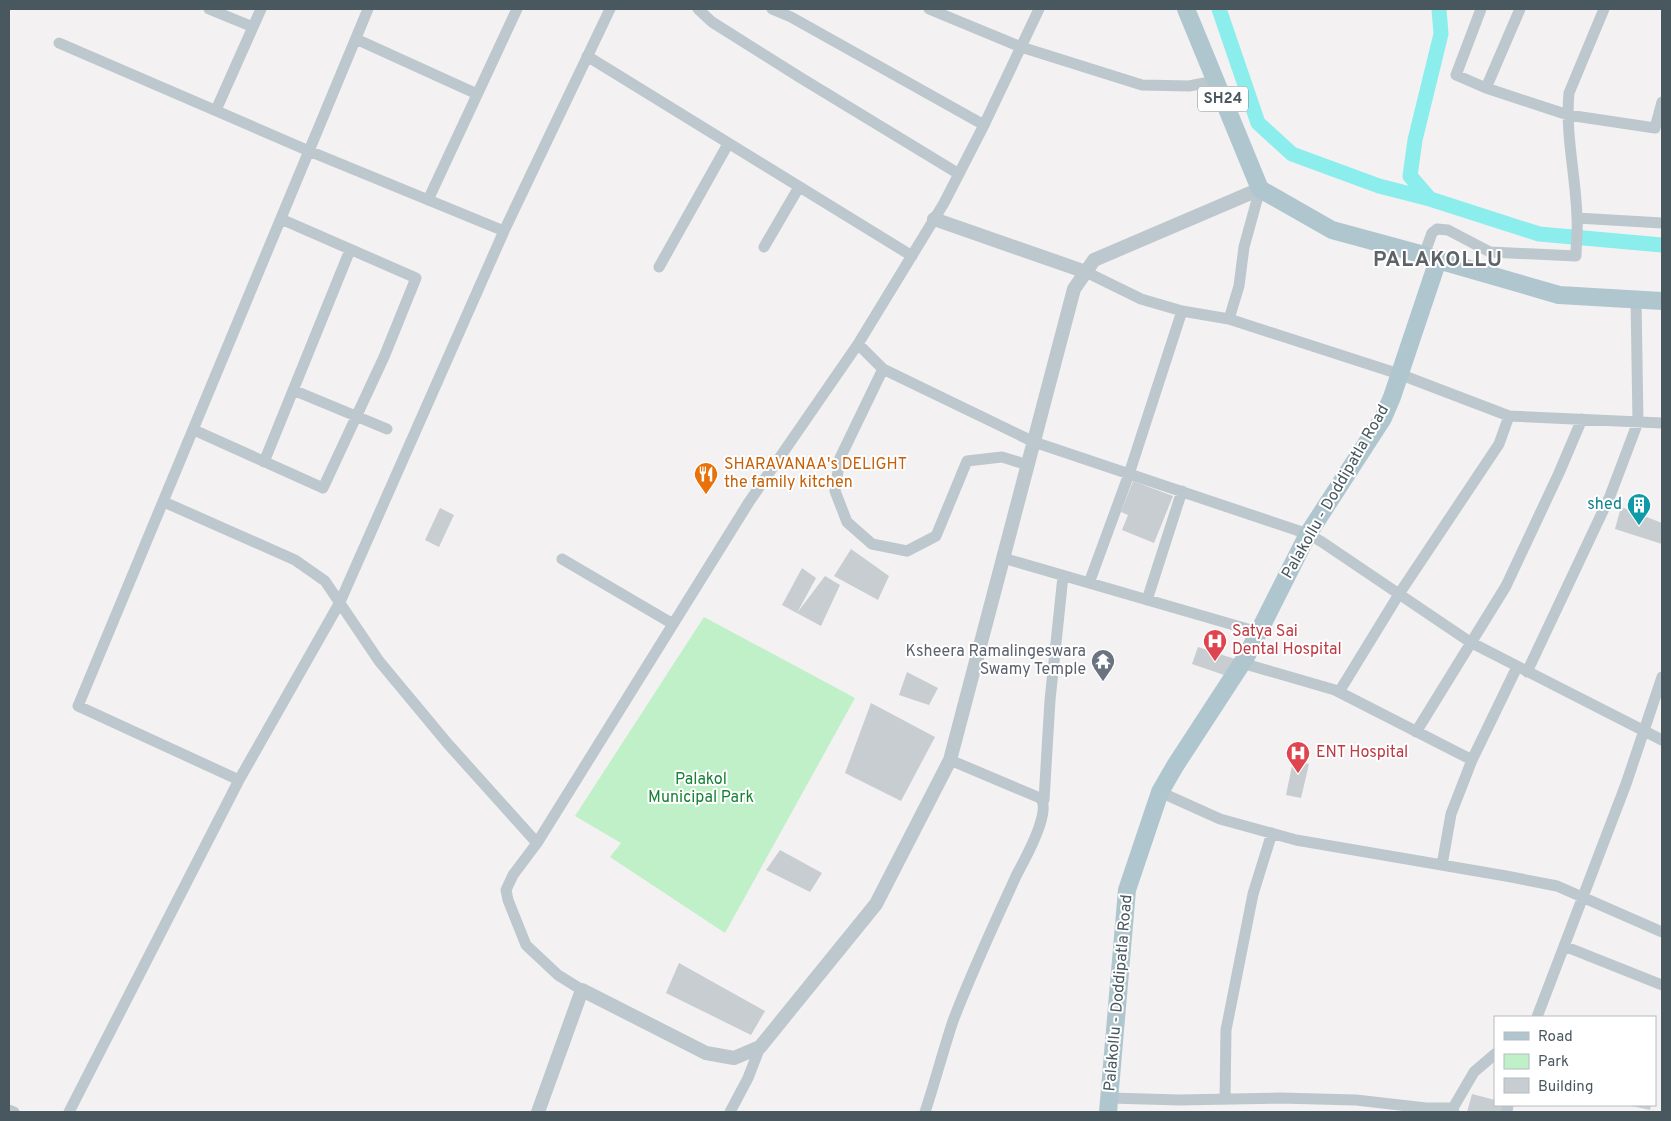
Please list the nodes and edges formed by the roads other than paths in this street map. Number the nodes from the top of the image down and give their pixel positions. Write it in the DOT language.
graph roads {
  1 [pos="209,9"];
  2 [pos="261,9"];
  3 [pos="368,9"];
  4 [pos="517,9"];
  5 [pos="610,9"];
  6 [pos="698,9"];
  7 [pos="772,9"];
  8 [pos="929,9"];
  9 [pos="1039,9"];
  10 [pos="1186,9"];
  11 [pos="1482,9"];
  12 [pos="1520,9"];
  13 [pos="1604,9"];
  14 [pos="253,27"];
  15 [pos="356,39"];
  16 [pos="59,43"];
  17 [pos="1021,47"];
  18 [pos="587,56"];
  19 [pos="1216,81"];
  20 [pos="1486,88"];
  21 [pos="477,94"];
  22 [pos="1662,102"];
  23 [pos="216,110"];
  24 [pos="1568,115"];
  25 [pos="984,125"];
  26 [pos="728,144"];
  27 [pos="310,151"];
  28 [pos="959,174"];
  29 [pos="799,187"];
  30 [pos="1260,189"];
  31 [pos="428,200"];
  32 [pos="1577,218"];
  33 [pos="934,219"];
  34 [pos="281,220"];
  35 [pos="1662,223"];
  36 [pos="504,231"];
  37 [pos="764,248"];
  38 [pos="350,250"];
  39 [pos="912,256"];
  40 [pos="1431,258"];
  41 [pos="659,267"];
  42 [pos="1086,272"];
  43 [pos="1636,299"];
  44 [pos="1662,301"];
  45 [pos="1182,311"];
  46 [pos="1229,319"];
  47 [pos="858,344"];
  48 [pos="884,369"];
  49 [pos="1399,374"];
  50 [pos="294,390"];
  51 [pos="357,416"];
  52 [pos="1509,416"];
  53 [pos="1582,419"];
  54 [pos="1638,422"];
  55 [pos="1662,423"];
  56 [pos="387,429"];
  57 [pos="194,430"];
  58 [pos="1034,442"];
  59 [pos="264,462"];
  60 [pos="1028,465"];
  61 [pos="1129,474"];
  62 [pos="1182,491"];
  63 [pos="164,502"];
  64 [pos="1308,534"];
  65 [pos="1003,558"];
  66 [pos="562,559"];
  67 [pos="1063,576"];
  68 [pos="1089,583"];
  69 [pos="1399,594"];
  70 [pos="1147,600"];
  71 [pos="340,602"];
  72 [pos="673,624"];
  73 [pos="1258,632"];
  74 [pos="1470,642"];
  75 [pos="1242,663"];
  76 [pos="1522,669"];
  77 [pos="1662,678"];
  78 [pos="1339,692"];
  79 [pos="1416,732"];
  80 [pos="1644,732"];
  81 [pos="1662,740"];
  82 [pos="950,760"];
  83 [pos="1472,760"];
  84 [pos="239,780"];
  85 [pos="1160,792"];
  86 [pos="1044,800"];
  87 [pos="1272,833"];
  88 [pos="537,843"];
  89 [pos="1442,865"];
  90 [pos="1582,896"];
  91 [pos="1662,932"];
  92 [pos="1564,946"];
  93 [pos="1662,985"];
  94 [pos="582,990"];
  95 [pos="1537,1016"];
  96 [pos="760,1047"];
  97 [pos="1494,1055"];
  98 [pos="1225,1099"];
  99 [pos="1109,1105"];
  100 [pos="9,1110"];
  101 [pos="1454,1110"];
  102 [pos="14,1112"];
  103 [pos="69,1112"];
  104 [pos="538,1112"];
  105 [pos="730,1112"];
  106 [pos="926,1112"];
  1 -- 14 [label="street"];
  2 -- 14 [label="street"];
  3 -- 15 [label="street"];
  4 -- 21 [label="street"];
  5 -- 18 [label="street"];
  6 -- 28 [label="street"];
  7 -- 25 [label="street"];
  8 -- 17 [label="street"];
  9 -- 17 [label="street"];
  10 -- 19 [label="main road, SH24"];
  11 -- 20 [label="street"];
  12 -- 20 [label="street"];
  13 -- 24 [label="street"];
  14 -- 23 [label="street"];
  15 -- 21 [label="street"];
  15 -- 27 [label="street"];
  16 -- 23 [label="street"];
  17 -- 19 [label="street"];
  17 -- 25 [label="street"];
  18 -- 26 [label="street"];
  18 -- 36 [label="street"];
  19 -- 30 [label="main road, SH24"];
  20 -- 24 [label="street"];
  21 -- 31 [label="street"];
  22 -- 24 [label="street"];
  23 -- 27 [label="street"];
  24 -- 32 [label="street"];
  25 -- 28 [label="street"];
  26 -- 29 [label="street"];
  26 -- 41 [label="street"];
  27 -- 31 [label="street"];
  27 -- 34 [label="street"];
  28 -- 33 [label="street"];
  29 -- 37 [label="street"];
  29 -- 39 [label="street"];
  30 -- 40 [label="main road"];
  30 -- 42 [label="street"];
  30 -- 46 [label="street"];
  31 -- 36 [label="street"];
  32 -- 35 [label="street"];
  32 -- 40 [label="street"];
  33 -- 39 [label="street"];
  33 -- 42 [label="street"];
  34 -- 38 [label="street"];
  34 -- 57 [label="street"];
  36 -- 71 [label="street"];
  38 -- 50 [label="street"];
  38 -- 51 [label="street"];
  39 -- 47 [label="street"];
  40 -- 43 [label="main road"];
  40 -- 49 [label="main road, Palakollu - Doddipatla Road"];
  42 -- 45 [label="street"];
  42 -- 58 [label="street"];
  43 -- 44 [label="main road"];
  43 -- 54 [label="street"];
  45 -- 46 [label="street"];
  45 -- 61 [label="street"];
  46 -- 49 [label="street"];
  47 -- 48 [label="street"];
  47 -- 72 [label="street"];
  48 -- 58 [label="street"];
  48 -- 60 [label="street"];
  49 -- 52 [label="street"];
  49 -- 64 [label="main road, Palakollu - Doddipatla Road"];
  50 -- 51 [label="street"];
  50 -- 59 [label="street"];
  51 -- 56 [label="street"];
  51 -- 59 [label="street"];
  52 -- 53 [label="street"];
  52 -- 69 [label="street"];
  53 -- 54 [label="street"];
  53 -- 74 [label="street"];
  54 -- 55 [label="street"];
  54 -- 76 [label="street"];
  57 -- 59 [label="street"];
  57 -- 63 [label="street"];
  58 -- 60 [label="street"];
  58 -- 61 [label="street"];
  60 -- 65 [label="street"];
  61 -- 62 [label="street"];
  61 -- 68 [label="street"];
  62 -- 64 [label="street"];
  62 -- 70 [label="street"];
  63 -- 71 [label="street"];
  63 -- 84 [label="street"];
  64 -- 69 [label="street"];
  64 -- 73 [label="main road, Palakollu - Doddipatla Road"];
  65 -- 67 [label="street"];
  65 -- 82 [label="street"];
  66 -- 72 [label="street"];
  67 -- 68 [label="street"];
  67 -- 86 [label="street"];
  68 -- 70 [label="street"];
  69 -- 74 [label="street"];
  69 -- 78 [label="street"];
  70 -- 73 [label="street"];
  71 -- 84 [label="street"];
  71 -- 88 [label="street"];
  72 -- 88 [label="street"];
  73 -- 75 [label="main road, Palakollu - Doddipatla Road"];
  74 -- 76 [label="street"];
  74 -- 79 [label="street"];
  75 -- 78 [label="street"];
  75 -- 85 [label="main road, Palakollu - Doddipatla Road"];
  76 -- 80 [label="street"];
  76 -- 83 [label="street"];
  77 -- 80 [label="street"];
  78 -- 79 [label="street"];
  79 -- 83 [label="street"];
  80 -- 81 [label="street"];
  80 -- 90 [label="street"];
  82 -- 86 [label="street"];
  82 -- 96 [label="street"];
  83 -- 89 [label="street"];
  84 -- 103 [label="street"];
  85 -- 87 [label="street"];
  85 -- 99 [label="main road, Palakollu - Doddipatla Road"];
  86 -- 106 [label="street"];
  87 -- 89 [label="street"];
  87 -- 98 [label="street"];
  88 -- 94 [label="street"];
  89 -- 90 [label="street"];
  90 -- 91 [label="street"];
  90 -- 92 [label="street"];
  92 -- 93 [label="street"];
  92 -- 95 [label="street"];
  94 -- 96 [label="street"];
  94 -- 104 [label="street"];
  96 -- 105 [label="street"];
  97 -- 101 [label="street"];
  98 -- 99 [label="street"];
  98 -- 101 [label="street"];
  100 -- 102 [label="street"];
}
